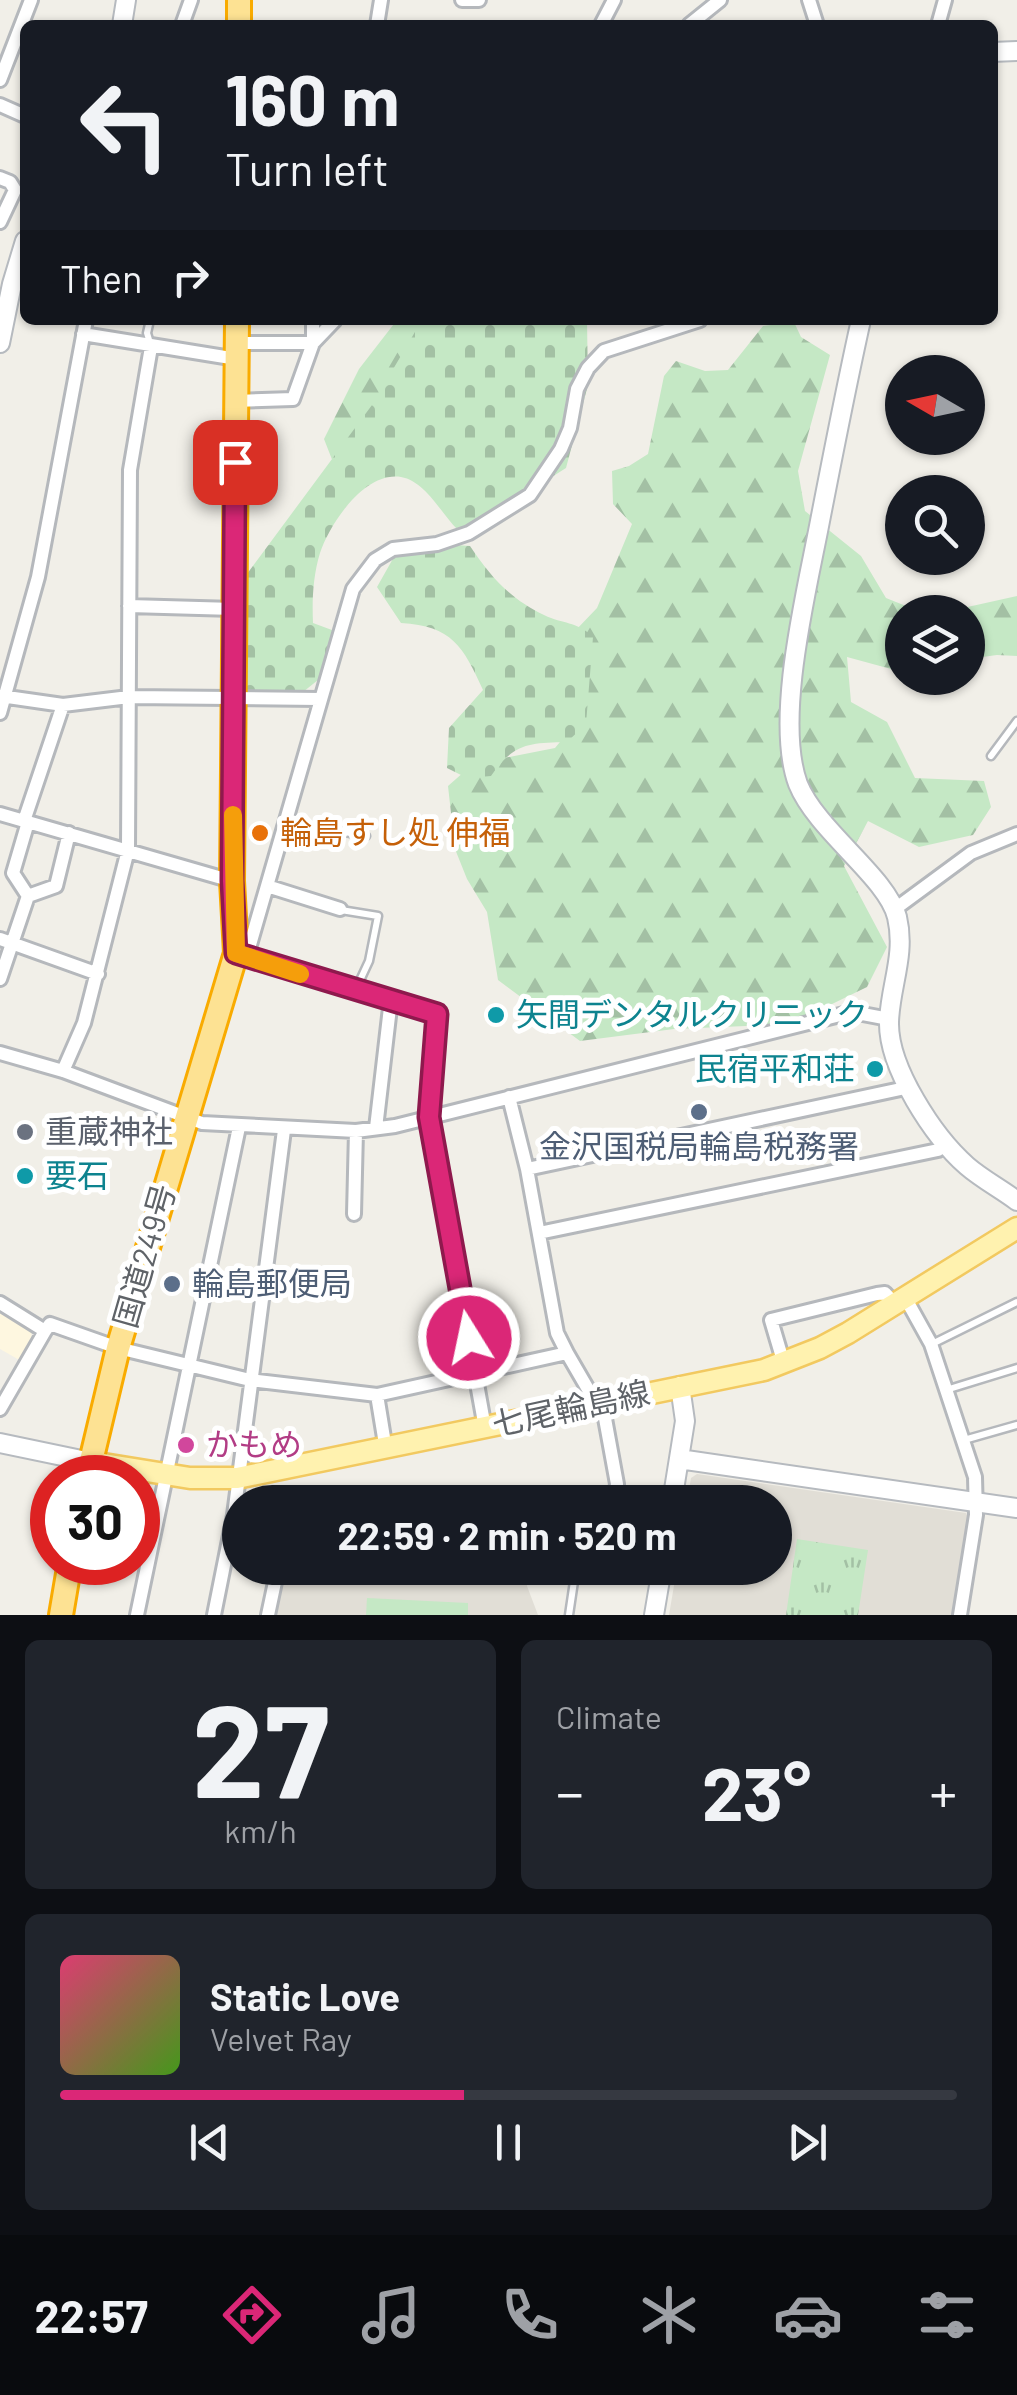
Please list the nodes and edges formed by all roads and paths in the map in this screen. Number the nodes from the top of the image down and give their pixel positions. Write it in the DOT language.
graph roads {
  1 [pos="462,0"];
  2 [pos="479,0"];
  3 [pos="720,0"];
  4 [pos="696,20"];
  5 [pos="20,42"];
  6 [pos="0,80"];
  7 [pos="0,178"];
  8 [pos="0,222"];
  9 [pos="20,259"];
  10 [pos="2,322"];
  11 [pos="149,325"];
  12 [pos="313,325"];
  13 [pos="330,325"];
  14 [pos="685,325"];
  15 [pos="860,325"];
  16 [pos="85,327"];
  17 [pos="237,341"];
  18 [pos="0,343"];
  19 [pos="313,343"];
  20 [pos="152,347"];
  21 [pos="236,401"];
  22 [pos="129,606"];
  23 [pos="234,610"];
  24 [pos="2,697"];
  25 [pos="129,697"];
  26 [pos="235,699"];
  27 [pos="320,700"];
  28 [pos="63,705"];
  29 [pos="0,713"];
  30 [pos="1017,721"];
  31 [pos="991,756"];
  32 [pos="0,814"];
  33 [pos="286,820"];
  34 [pos="26,822"];
  35 [pos="70,832"];
  36 [pos="1017,834"];
  37 [pos="366,836"];
  38 [pos="128,850"];
  39 [pos="232,881"];
  40 [pos="267,886"];
  41 [pos="28,896"];
  42 [pos="340,909"];
  43 [pos="895,909"];
  44 [pos="6,941"];
  45 [pos="242,954"];
  46 [pos="98,974"];
  47 [pos="0,979"];
  48 [pos="356,990"];
  49 [pos="391,999"];
  50 [pos="889,1018"];
  51 [pos="0,1053"];
  52 [pos="63,1071"];
  53 [pos="910,1088"];
  54 [pos="509,1097"];
  55 [pos="429,1117"];
  56 [pos="186,1119"];
  57 [pos="238,1126"];
  58 [pos="376,1128"];
  59 [pos="284,1130"];
  60 [pos="356,1132"];
  61 [pos="946,1145"];
  62 [pos="526,1169"];
  63 [pos="1017,1200"];
  64 [pos="354,1214"];
  65 [pos="1017,1228"];
  66 [pos="539,1233"];
  67 [pos="901,1302"];
  68 [pos="1017,1302"];
  69 [pos="0,1303"];
  70 [pos="45,1331"];
  71 [pos="930,1344"];
  72 [pos="118,1348"];
  73 [pos="566,1354"];
  74 [pos="784,1364"];
  75 [pos="190,1365"];
  76 [pos="1017,1368"];
  77 [pos="476,1375"];
  78 [pos="250,1380"];
  79 [pos="680,1386"];
  80 [pos="946,1390"];
  81 [pos="377,1394"];
  82 [pos="599,1402"];
  83 [pos="1,1407"];
  84 [pos="1017,1426"];
  85 [pos="485,1428"];
  86 [pos="962,1440"];
  87 [pos="0,1444"];
  88 [pos="386,1450"];
  89 [pos="38,1455"];
  90 [pos="93,1455"];
  91 [pos="680,1459"];
  92 [pos="160,1476"];
  93 [pos="166,1476"];
  94 [pos="238,1478"];
  95 [pos="238,1485"];
  96 [pos="618,1485"];
  97 [pos="675,1485"];
  98 [pos="977,1502"];
  99 [pos="1017,1508"];
  100 [pos="222,1581"];
  101 [pos="66,1585"];
  102 [pos="274,1585"];
  103 [pos="573,1585"];
  104 [pos="655,1585"];
  105 [pos="61,1615"];
  106 [pos="137,1615"];
  107 [pos="214,1615"];
  108 [pos="268,1615"];
  109 [pos="569,1615"];
  110 [pos="654,1615"];
  111 [pos="960,1615"];
  1 -- 2 [label="street"];
  3 -- 4 [label="street"];
  5 -- 6 [label="street"];
  7 -- 8 [label="street"];
  9 -- 10 [label="street"];
  10 -- 18 [label="street"];
  11 -- 20 [label="lane"];
  12 -- 19 [label="street"];
  13 -- 19 [label="street"];
  14 -- 27 [label="street"];
  15 -- 43 [label="street"];
  16 -- 20 [label="street"];
  16 -- 24 [label="street"];
  17 -- 19 [label="street"];
  17 -- 20 [label="street"];
  17 -- 21 [label="highway, 国道249号"];
  19 -- 21 [label="street"];
  20 -- 22 [label="street"];
  21 -- 23 [label="highway, 国道249号"];
  22 -- 23 [label="street"];
  22 -- 25 [label="street"];
  23 -- 26 [label="highway, 国道249号"];
  24 -- 28 [label="street"];
  24 -- 29 [label="street"];
  25 -- 26 [label="street"];
  25 -- 28 [label="street"];
  25 -- 38 [label="street"];
  26 -- 27 [label="street"];
  26 -- 39 [label="highway, 国道249号"];
  27 -- 33 [label="street"];
  28 -- 34 [label="street"];
  30 -- 31 [label="lane"];
  32 -- 34 [label="street"];
  33 -- 37 [label="lane"];
  33 -- 40 [label="street"];
  34 -- 35 [label="street"];
  34 -- 41 [label="street"];
  35 -- 38 [label="street"];
  35 -- 41 [label="street"];
  36 -- 43 [label="street"];
  38 -- 39 [label="street"];
  38 -- 46 [label="street"];
  39 -- 45 [label="highway, 国道249号"];
  40 -- 42 [label="street"];
  40 -- 45 [label="street"];
  41 -- 44 [label="street"];
  42 -- 48 [label="lane"];
  43 -- 50 [label="street"];
  44 -- 46 [label="street"];
  44 -- 47 [label="street"];
  45 -- 48 [label="street"];
  45 -- 56 [label="highway, 国道249号"];
  46 -- 52 [label="street"];
  48 -- 49 [label="street"];
  49 -- 55 [label="street"];
  49 -- 58 [label="street"];
  50 -- 53 [label="street"];
  50 -- 54 [label="street"];
  51 -- 52 [label="street"];
  52 -- 56 [label="street"];
  53 -- 61 [label="street"];
  53 -- 62 [label="street"];
  54 -- 55 [label="street"];
  54 -- 62 [label="street"];
  55 -- 58 [label="street"];
  55 -- 77 [label="street"];
  56 -- 57 [label="street"];
  56 -- 72 [label="highway, 国道249号"];
  57 -- 59 [label="street"];
  57 -- 75 [label="street"];
  58 -- 60 [label="street"];
  59 -- 60 [label="street"];
  59 -- 78 [label="street"];
  60 -- 64 [label="street"];
  61 -- 63 [label="street"];
  61 -- 66 [label="street"];
  62 -- 66 [label="street"];
  65 -- 67 [label="main road, 七尾輪島線"];
  66 -- 73 [label="street"];
  67 -- 71 [label="street"];
  67 -- 74 [label="main road, 七尾輪島線"];
  67 -- 74 [label="street"];
  68 -- 71 [label="lane"];
  69 -- 70 [label="street"];
  70 -- 72 [label="street"];
  70 -- 83 [label="street"];
  71 -- 80 [label="street"];
  72 -- 75 [label="street"];
  72 -- 90 [label="highway, 国道249号"];
  73 -- 77 [label="street"];
  73 -- 82 [label="street"];
  74 -- 79 [label="main road, 七尾輪島線"];
  75 -- 78 [label="street"];
  75 -- 93 [label="street"];
  76 -- 80 [label="lane"];
  77 -- 81 [label="street"];
  77 -- 85 [label="street"];
  78 -- 81 [label="street"];
  78 -- 94 [label="street"];
  79 -- 82 [label="main road, 七尾輪島線"];
  79 -- 91 [label="street"];
  80 -- 86 [label="street"];
  81 -- 88 [label="street"];
  82 -- 85 [label="main road, 七尾輪島線"];
  82 -- 96 [label="street"];
  84 -- 86 [label="lane"];
  85 -- 88 [label="main road, 七尾輪島線"];
  86 -- 98 [label="street"];
  87 -- 89 [label="street"];
  88 -- 94 [label="main road, 七尾輪島線"];
  91 -- 97 [label="street"];
  91 -- 98 [label="street"];
  92 -- 93 [label="main road, 七尾輪島線"];
  93 -- 94 [label="main road, 七尾輪島線"];
  93 -- 106 [label="street"];
  94 -- 95 [label="street"];
  98 -- 99 [label="street"];
  98 -- 111 [label="street"];
  100 -- 107 [label="street"];
  101 -- 105 [label="highway"];
  102 -- 108 [label="street"];
  103 -- 109 [label="lane"];
  104 -- 110 [label="street"];
}
